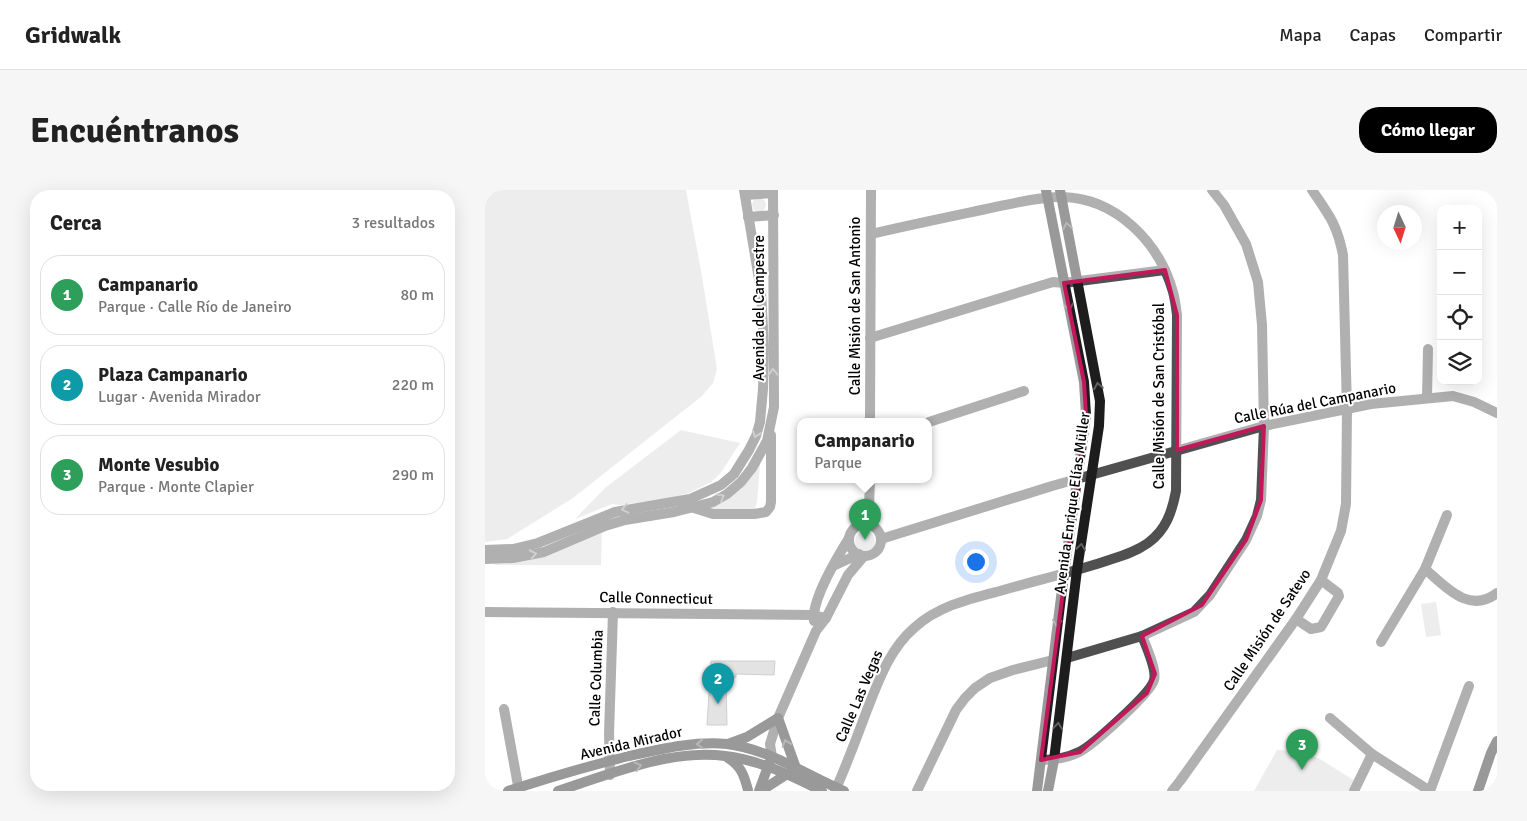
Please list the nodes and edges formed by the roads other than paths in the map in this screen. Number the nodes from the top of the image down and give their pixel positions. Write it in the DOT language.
graph roads {
  1 [pos="871,190"];
  2 [pos="1212,190"];
  3 [pos="1312,190"];
  4 [pos="773,192"];
  5 [pos="745,193"];
  6 [pos="1047,194"];
  7 [pos="1061,194"];
  8 [pos="774,215"];
  9 [pos="748,217"];
  10 [pos="871,234"];
  11 [pos="1165,270"];
  12 [pos="1078,281"];
  13 [pos="1064,283"];
  14 [pos="870,338"];
  15 [pos="1428,349"];
  16 [pos="1024,391"];
  17 [pos="1427,398"];
  18 [pos="774,407"];
  19 [pos="762,408"];
  20 [pos="1347,410"];
  21 [pos="1497,413"];
  22 [pos="870,418"];
  23 [pos="932,421"];
  24 [pos="771,426"];
  25 [pos="1264,426"];
  26 [pos="1177,450"];
  27 [pos="1091,475"];
  28 [pos="1077,479"];
  29 [pos="869,483"];
  30 [pos="674,507"];
  31 [pos="694,508"];
  32 [pos="1447,515"];
  33 [pos="867,524"];
  34 [pos="573,535"];
  35 [pos="849,538"];
  36 [pos="881,539"];
  37 [pos="485,550"];
  38 [pos="862,555"];
  39 [pos="485,559"];
  40 [pos="1425,569"];
  41 [pos="831,570"];
  42 [pos="1077,570"];
  43 [pos="1064,573"];
  44 [pos="1321,580"];
  45 [pos="844,582"];
  46 [pos="1497,593"];
  47 [pos="485,612"];
  48 [pos="613,612"];
  49 [pos="813,615"];
  50 [pos="826,618"];
  51 [pos="1295,619"];
  52 [pos="815,631"];
  53 [pos="1142,636"];
  54 [pos="1381,642"];
  55 [pos="1067,658"];
  56 [pos="1053,660"];
  57 [pos="1469,686"];
  58 [pos="504,709"];
  59 [pos="778,718"];
  60 [pos="1330,718"];
  61 [pos="1497,742"];
  62 [pos="728,744"];
  63 [pos="770,744"];
  64 [pos="759,752"];
  65 [pos="1373,754"];
  66 [pos="725,756"];
  67 [pos="772,757"];
  68 [pos="1041,760"];
  69 [pos="1054,760"];
  70 [pos="609,761"];
  71 [pos="754,763"];
  72 [pos="767,767"];
  73 [pos="792,771"];
  74 [pos="609,774"];
  75 [pos="519,789"];
  76 [pos="747,790"];
  77 [pos="839,790"];
  78 [pos="508,791"];
  79 [pos="557,791"];
  80 [pos="760,791"];
  81 [pos="823,791"];
  82 [pos="917,791"];
  83 [pos="1037,791"];
  84 [pos="1048,791"];
  85 [pos="1172,791"];
  86 [pos="1354,791"];
  87 [pos="1430,791"];
  88 [pos="1478,791"];
  1 -- 10 [label="street, Calle Misión de San Antonio"];
  2 -- 25 [label="street"];
  3 -- 20 [label="street, Calle Misión de Satevo"];
  4 -- 5 [label="street"];
  4 -- 8 [label="street, Avenida del Campestre"];
  5 -- 9 [label="street, Avenida del Campestre"];
  6 -- 7 [label="street, Calle Misión de San Cristóbal"];
  6 -- 10 [label="street, Calle Misión de San Cristóbal"];
  6 -- 13 [label="main road, Avenida Enrique Elías Müller"];
  7 -- 11 [label="street, Calle Misión de San Cristóbal"];
  12 -- 7 [label="main road, Avenida Enrique Elías Müller, one-way"];
  8 -- 9 [label="street"];
  18 -- 8 [label="street, Avenida del Campestre, one-way"];
  9 -- 19 [label="street, Avenida del Campestre"];
  10 -- 14 [label="street, Calle Misión de San Antonio"];
  11 -- 12 [label="street"];
  11 -- 26 [label="street, Calle Misión de San Cristóbal"];
  12 -- 13 [label="street"];
  27 -- 12 [label="main road, Avenida Enrique Elías Müller, one-way"];
  13 -- 14 [label="street"];
  13 -- 28 [label="main road, Avenida Enrique Elías Müller, one-way"];
  14 -- 22 [label="street, Calle Misión de San Antonio"];
  15 -- 17 [label="street"];
  16 -- 23 [label="street"];
  17 -- 20 [label="street, Calle Rúa del Campanario"];
  17 -- 21 [label="street, Calle Rúa del Campanario"];
  18 -- 19 [label="street"];
  18 -- 24 [label="street, Avenida del Campestre"];
  19 -- 30 [label="street, Avenida del Campestre, one-way"];
  20 -- 25 [label="street, Calle Rúa del Campanario"];
  20 -- 44 [label="street, Calle Misión de Satevo"];
  31 -- 24 [label="street, Avenida del Campestre, one-way"];
  24 -- 31 [label="street, Avenida del Campestre"];
  25 -- 26 [label="street, Calle Rúa del Campanario"];
  25 -- 53 [label="street"];
  26 -- 27 [label="street, Calle Rúa del Campanario"];
  26 -- 42 [label="street, Calle Misión de San Cristóbal"];
  27 -- 28 [label="street, Calle Rúa del Campanario"];
  42 -- 27 [label="main road, Avenida Enrique Elías Müller, one-way"];
  28 -- 36 [label="street, Calle Rúa del Campanario"];
  28 -- 43 [label="main road, Avenida Enrique Elías Müller"];
  29 -- 33 [label="street"];
  30 -- 31 [label="street, Avenida del Campestre"];
  30 -- 34 [label="street, Avenida del Campestre"];
  32 -- 40 [label="street"];
  33 -- 35 [label="street"];
  33 -- 36 [label="street"];
  34 -- 37 [label="street, Avenida del Campestre"];
  39 -- 34 [label="street, Avenida del Campestre, one-way"];
  35 -- 38 [label="street"];
  35 -- 41 [label="street"];
  36 -- 38 [label="street"];
  38 -- 41 [label="street"];
  38 -- 45 [label="street"];
  40 -- 46 [label="street"];
  40 -- 54 [label="street"];
  41 -- 45 [label="street"];
  41 -- 49 [label="street"];
  42 -- 43 [label="street, Calle Misión de San Cristóbal"];
  42 -- 55 [label="main road, Avenida Enrique Elías Müller"];
  43 -- 56 [label="main road, Avenida Enrique Elías Müller, one-way"];
  43 -- 77 [label="street, Calle Las Vegas"];
  44 -- 51 [label="street, Calle Misión de Satevo"];
  44 -- 51 [label="street"];
  45 -- 50 [label="street"];
  47 -- 48 [label="street, Calle Connecticut"];
  48 -- 49 [label="street, Calle Connecticut"];
  48 -- 70 [label="street, Calle Columbia"];
  49 -- 50 [label="street, Calle Connecticut"];
  49 -- 52 [label="street"];
  50 -- 52 [label="street"];
  51 -- 85 [label="street, Calle Misión de Satevo"];
  52 -- 59 [label="street"];
  53 -- 55 [label="street"];
  53 -- 69 [label="street"];
  69 -- 55 [label="main road, Avenida Enrique Elías Müller, one-way"];
  56 -- 68 [label="main road, Avenida Enrique Elías Müller"];
  56 -- 82 [label="street"];
  57 -- 87 [label="street"];
  58 -- 75 [label="street"];
  59 -- 62 [label="main road"];
  59 -- 63 [label="street"];
  73 -- 59 [label="main road, one-way"];
  60 -- 65 [label="street"];
  61 -- 88 [label="main road"];
  62 -- 64 [label="main road, Avenida Mirador"];
  62 -- 70 [label="main road, Avenida Mirador, one-way"];
  63 -- 64 [label="street"];
  63 -- 67 [label="street"];
  64 -- 67 [label="main road, Avenida Mirador"];
  64 -- 71 [label="main road"];
  65 -- 86 [label="street"];
  65 -- 87 [label="street"];
  66 -- 71 [label="main road, Avenida Mirador"];
  74 -- 66 [label="main road, Avenida Mirador, one-way"];
  66 -- 76 [label="main road"];
  67 -- 72 [label="main road"];
  67 -- 73 [label="main road, Avenida Mirador"];
  68 -- 69 [label="street"];
  68 -- 83 [label="main road, Avenida Enrique Elías Müller"];
  69 -- 84 [label="main road, Avenida Enrique Elías Müller"];
  70 -- 74 [label="street, Calle Columbia"];
  70 -- 75 [label="main road, Avenida Mirador"];
  71 -- 72 [label="main road, Avenida Mirador"];
  71 -- 76 [label="main road"];
  72 -- 73 [label="main road, Avenida Mirador"];
  72 -- 80 [label="main road"];
  73 -- 77 [label="main road, Avenida Mirador"];
  73 -- 80 [label="main road"];
  73 -- 81 [label="main road, Avenida Mirador"];
  74 -- 79 [label="main road, Avenida Mirador"];
  75 -- 78 [label="main road, Avenida Mirador"];
}
